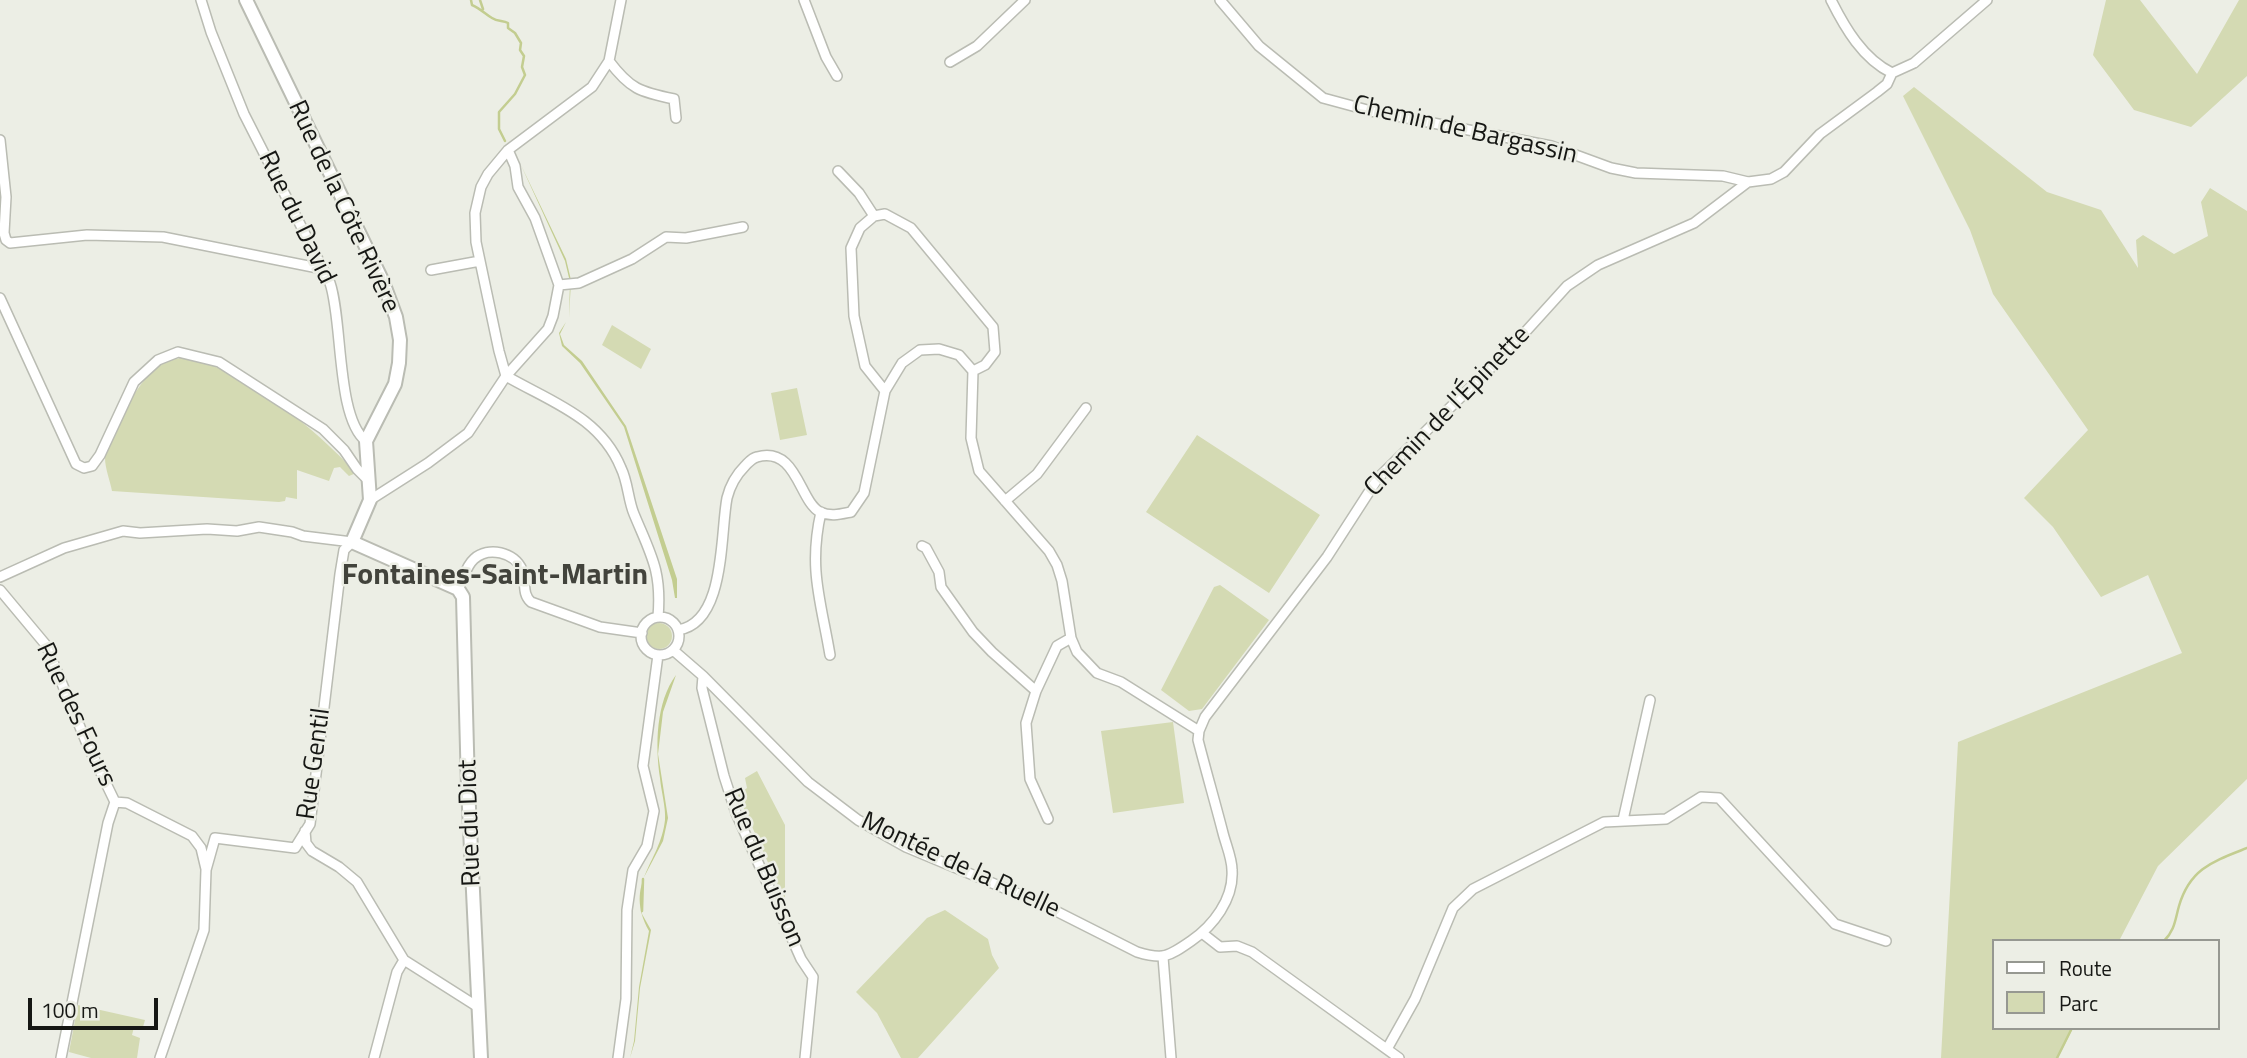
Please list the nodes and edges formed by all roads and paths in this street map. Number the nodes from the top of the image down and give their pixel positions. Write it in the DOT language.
graph roads {
  1 [pos="201,0"];
  2 [pos="246,0"];
  3 [pos="621,0"];
  4 [pos="804,0"];
  5 [pos="1025,0"];
  6 [pos="1220,0"];
  7 [pos="1831,0"];
  8 [pos="1987,0"];
  9 [pos="609,61"];
  10 [pos="950,62"];
  11 [pos="1892,73"];
  12 [pos="837,76"];
  13 [pos="676,118"];
  14 [pos="0,140"];
  15 [pos="508,150"];
  16 [pos="838,171"];
  17 [pos="1748,182"];
  18 [pos="874,216"];
  19 [pos="743,227"];
  20 [pos="480,261"];
  21 [pos="323,269"];
  22 [pos="431,270"];
  23 [pos="559,285"];
  24 [pos="0,298"];
  25 [pos="973,370"];
  26 [pos="506,376"];
  27 [pos="885,391"];
  28 [pos="1086,408"];
  29 [pos="366,441"];
  30 [pos="369,481"];
  31 [pos="370,500"];
  32 [pos="1005,501"];
  33 [pos="821,512"];
  34 [pos="352,542"];
  35 [pos="922,546"];
  36 [pos="0,577"];
  37 [pos="458,589"];
  38 [pos="0,590"];
  39 [pos="658,617"];
  40 [pos="678,630"];
  41 [pos="642,634"];
  42 [pos="1071,638"];
  43 [pos="673,650"];
  44 [pos="658,655"];
  45 [pos="830,655"];
  46 [pos="703,676"];
  47 [pos="1036,691"];
  48 [pos="1650,700"];
  49 [pos="1199,731"];
  50 [pos="115,802"];
  51 [pos="1048,819"];
  52 [pos="1623,820"];
  53 [pos="305,831"];
  54 [pos="206,870"];
  55 [pos="1202,933"];
  56 [pos="1886,941"];
  57 [pos="1163,957"];
  58 [pos="404,960"];
  59 [pos="478,1007"];
  60 [pos="1387,1049"];
  61 [pos="61,1058"];
  62 [pos="160,1058"];
  63 [pos="374,1058"];
  64 [pos="481,1058"];
  65 [pos="618,1058"];
  66 [pos="805,1058"];
  67 [pos="1171,1058"];
  68 [pos="1399,1058"];
  1 -- 21 [label="street, Rue du David"];
  2 -- 29 [label="street, Rue de la Côte Rivère"];
  3 -- 9 [label="street"];
  4 -- 12 [label="street"];
  5 -- 10 [label="street"];
  6 -- 17 [label="street, Chemin de Bargassin"];
  7 -- 11 [label="street"];
  8 -- 11 [label="street, Chemin de l'Épinette"];
  9 -- 13 [label="street"];
  9 -- 15 [label="street"];
  11 -- 17 [label="street, Chemin de l'Épinette"];
  14 -- 21 [label="street"];
  15 -- 20 [label="street"];
  15 -- 23 [label="street"];
  16 -- 18 [label="street"];
  17 -- 49 [label="street, Chemin de l'Épinette"];
  18 -- 25 [label="street"];
  18 -- 27 [label="street"];
  19 -- 23 [label="street"];
  20 -- 22 [label="street"];
  20 -- 26 [label="street"];
  21 -- 29 [label="street, Rue du David"];
  23 -- 26 [label="street"];
  24 -- 30 [label="street"];
  25 -- 27 [label="street"];
  25 -- 32 [label="street"];
  26 -- 31 [label="street"];
  26 -- 39 [label="street"];
  27 -- 33 [label="street"];
  28 -- 32 [label="street"];
  29 -- 30 [label="street"];
  30 -- 31 [label="street"];
  31 -- 34 [label="street"];
  32 -- 42 [label="street"];
  33 -- 40 [label="street"];
  33 -- 45 [label="street"];
  34 -- 36 [label="street"];
  34 -- 37 [label="street"];
  34 -- 53 [label="street, Rue Gentil"];
  35 -- 47 [label="street"];
  37 -- 41 [label="street"];
  37 -- 59 [label="street, Rue du Diot"];
  38 -- 50 [label="street, Rue des Fours"];
  39 -- 40 [label="street"];
  39 -- 41 [label="street"];
  40 -- 43 [label="street"];
  41 -- 44 [label="street"];
  42 -- 47 [label="street"];
  42 -- 49 [label="street"];
  43 -- 44 [label="street"];
  43 -- 46 [label="street, Montée de la Ruelle"];
  44 -- 65 [label="street"];
  46 -- 57 [label="street, Montée de la Ruelle"];
  46 -- 66 [label="street, Rue du Buisson"];
  47 -- 51 [label="street"];
  48 -- 52 [label="street"];
  49 -- 55 [label="street"];
  50 -- 54 [label="street"];
  50 -- 61 [label="street, Rue des Fours"];
  52 -- 56 [label="street"];
  52 -- 60 [label="street"];
  53 -- 54 [label="street, Rue Gentil"];
  53 -- 58 [label="street"];
  54 -- 62 [label="street, Rue Gentil"];
  55 -- 57 [label="street"];
  55 -- 60 [label="street"];
  57 -- 67 [label="street"];
  58 -- 59 [label="street"];
  58 -- 63 [label="street"];
  59 -- 64 [label="street, Rue du Diot"];
  60 -- 68 [label="street"];
}
